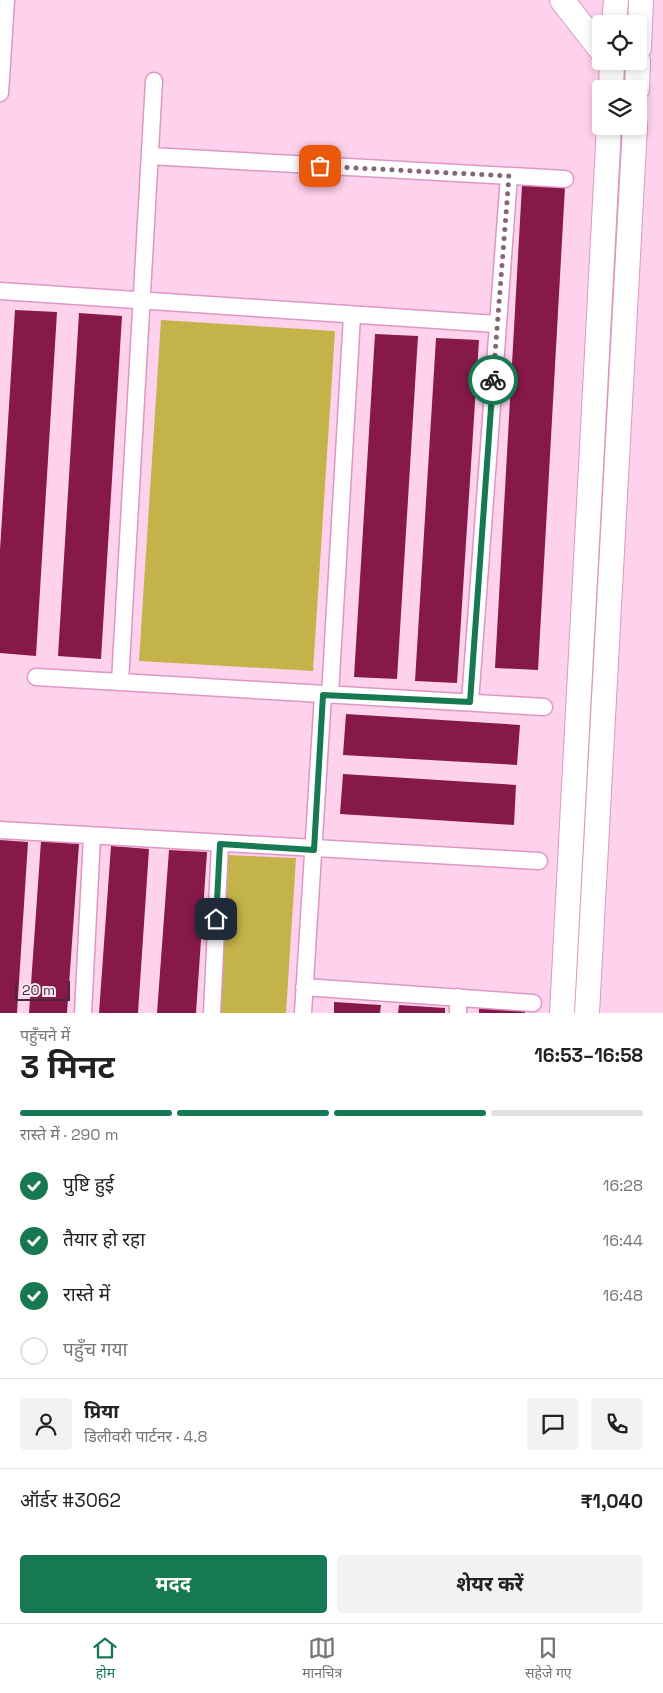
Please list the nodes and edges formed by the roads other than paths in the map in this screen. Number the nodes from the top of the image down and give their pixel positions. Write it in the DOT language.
graph roads {
  1 [pos="6,0"];
  2 [pos="562,0"];
  3 [pos="616,0"];
  4 [pos="641,0"];
  5 [pos="615,15"];
  6 [pos="640,15"];
  7 [pos="592,38"];
  8 [pos="154,81"];
  9 [pos="0,94"];
  10 [pos="609,135"];
  11 [pos="634,135"];
  12 [pos="150,156"];
  13 [pos="509,176"];
  14 [pos="565,179"];
  15 [pos="0,291"];
  16 [pos="141,300"];
  17 [pos="352,316"];
  18 [pos="497,324"];
  19 [pos="36,677"];
  20 [pos="120,682"];
  21 [pos="327,695"];
  22 [pos="470,702"];
  23 [pos="544,707"];
  24 [pos="0,830"];
  25 [pos="92,836"];
  26 [pos="220,844"];
  27 [pos="314,850"];
  28 [pos="539,861"];
  29 [pos="304,987"];
  30 [pos="533,1003"];
  31 [pos="458,1005"];
  32 [pos="84,1013"];
  33 [pos="212,1013"];
  34 [pos="303,1013"];
  35 [pos="562,1013"];
  36 [pos="587,1013"];
  1 -- 9 [label="street"];
  2 -- 7 [label="main road"];
  3 -- 5 [label="main road"];
  4 -- 6 [label="main road"];
  8 -- 12 [label="street"];
  10 -- 35 [label="main road"];
  11 -- 36 [label="main road"];
  12 -- 13 [label="street"];
  12 -- 16 [label="street"];
  13 -- 14 [label="street"];
  13 -- 18 [label="street"];
  15 -- 16 [label="street"];
  16 -- 17 [label="street"];
  16 -- 20 [label="street"];
  17 -- 18 [label="street"];
  17 -- 21 [label="street"];
  18 -- 22 [label="street"];
  19 -- 20 [label="street"];
  20 -- 21 [label="street"];
  21 -- 22 [label="street"];
  21 -- 27 [label="street"];
  22 -- 23 [label="street"];
  24 -- 25 [label="street"];
  25 -- 26 [label="street"];
  25 -- 32 [label="street"];
  26 -- 27 [label="street"];
  26 -- 33 [label="street"];
  27 -- 28 [label="street"];
  27 -- 29 [label="street"];
  29 -- 31 [label="street"];
  29 -- 34 [label="street"];
  30 -- 31 [label="street"];
}
